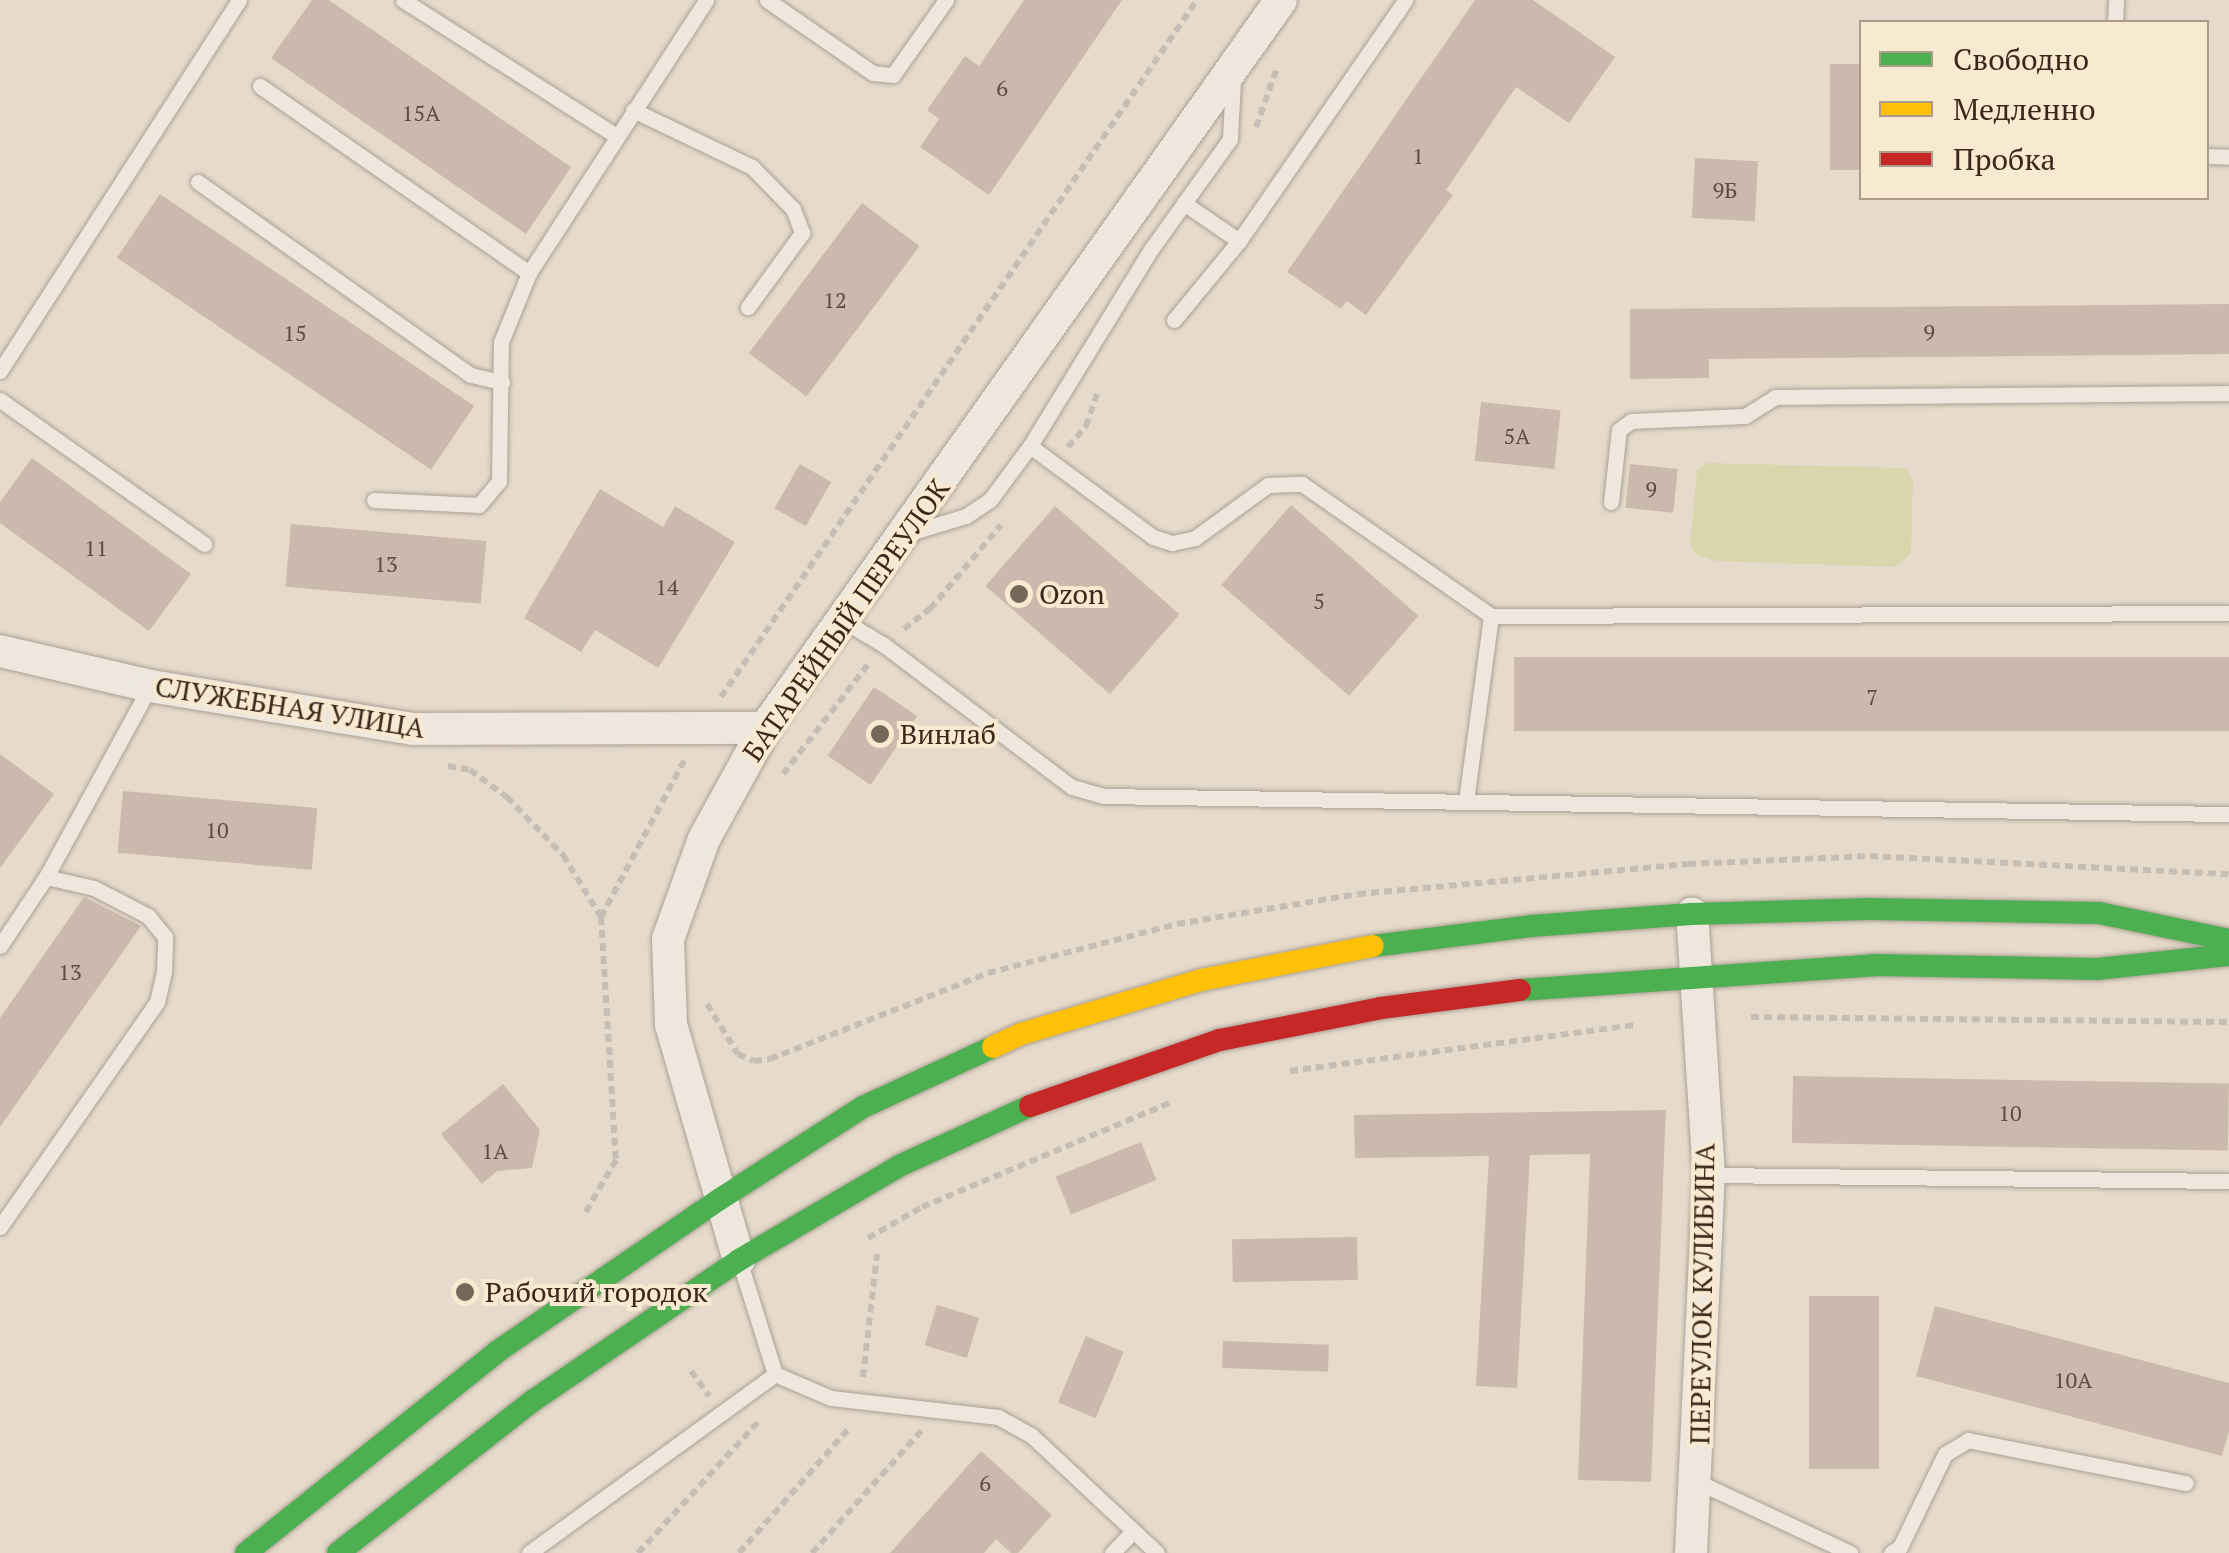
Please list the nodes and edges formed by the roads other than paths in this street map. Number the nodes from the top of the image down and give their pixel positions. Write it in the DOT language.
graph roads {
  1 [pos="239,0"];
  2 [pos="403,0"];
  3 [pos="706,0"];
  4 [pos="768,0"];
  5 [pos="946,0"];
  6 [pos="1281,0"];
  7 [pos="1405,0"];
  8 [pos="426,6"];
  9 [pos="1234,71"];
  10 [pos="260,86"];
  11 [pos="633,110"];
  12 [pos="616,136"];
  13 [pos="198,182"];
  14 [pos="1184,203"];
  15 [pos="1238,241"];
  16 [pos="528,273"];
  17 [pos="748,307"];
  18 [pos="1174,320"];
  19 [pos="0,372"];
  20 [pos="502,382"];
  21 [pos="2229,393"];
  22 [pos="0,400"];
  23 [pos="1030,446"];
  24 [pos="374,500"];
  25 [pos="1610,502"];
  26 [pos="906,534"];
  27 [pos="204,544"];
  28 [pos="2229,613"];
  29 [pos="1490,616"];
  30 [pos="844,622"];
  31 [pos="0,651"];
  32 [pos="150,686"];
  33 [pos="764,728"];
  34 [pos="1466,801"];
  35 [pos="2229,814"];
  36 [pos="46,877"];
  37 [pos="1692,914"];
  38 [pos="2229,940"];
  39 [pos="0,946"];
  40 [pos="2229,955"];
  41 [pos="1696,974"];
  42 [pos="1710,1176"];
  43 [pos="2229,1181"];
  44 [pos="720,1199"];
  45 [pos="0,1227"];
  46 [pos="739,1260"];
  47 [pos="775,1374"];
  48 [pos="1698,1482"];
  49 [pos="2186,1483"];
  50 [pos="1133,1531"];
  51 [pos="246,1553"];
  52 [pos="338,1553"];
  53 [pos="529,1553"];
  54 [pos="1112,1553"];
  55 [pos="1157,1553"];
  56 [pos="1691,1553"];
  57 [pos="1850,1553"];
  58 [pos="1891,1553"];
  1 -- 19 [label="lane"];
  2 -- 8 [label="lane"];
  3 -- 11 [label="lane"];
  4 -- 5 [label="lane"];
  6 -- 9 [label="street, БАТАРЕЙНЫЙ ПЕРЕУЛОК"];
  7 -- 15 [label="lane"];
  8 -- 12 [label="lane"];
  9 -- 14 [label="lane"];
  9 -- 26 [label="street, БАТАРЕЙНЫЙ ПЕРЕУЛОК"];
  10 -- 16 [label="lane"];
  11 -- 12 [label="lane"];
  11 -- 17 [label="lane"];
  12 -- 16 [label="lane"];
  13 -- 20 [label="lane"];
  14 -- 15 [label="lane"];
  14 -- 23 [label="lane"];
  15 -- 18 [label="lane"];
  16 -- 20 [label="lane"];
  20 -- 24 [label="lane"];
  21 -- 25 [label="lane"];
  22 -- 27 [label="lane"];
  23 -- 26 [label="lane"];
  23 -- 29 [label="lane"];
  26 -- 30 [label="street, БАТАРЕЙНЫЙ ПЕРЕУЛОК"];
  28 -- 29 [label="lane"];
  29 -- 34 [label="lane"];
  30 -- 33 [label="street, БАТАРЕЙНЫЙ ПЕРЕУЛОК"];
  30 -- 34 [label="lane"];
  31 -- 32 [label="street, СЛУЖЕБНАЯ УЛИЦА"];
  32 -- 33 [label="street, СЛУЖЕБНАЯ УЛИЦА"];
  32 -- 36 [label="lane"];
  33 -- 44 [label="street, БАТАРЕЙНЫЙ ПЕРЕУЛОК"];
  34 -- 35 [label="lane"];
  36 -- 39 [label="lane"];
  36 -- 45 [label="lane"];
  37 -- 38 [label="main road"];
  37 -- 41 [label="street, ПЕРЕУЛОК КУЛИБИНА"];
  37 -- 44 [label="main road"];
  40 -- 41 [label="main road"];
  41 -- 42 [label="street, ПЕРЕУЛОК КУЛИБИНА"];
  41 -- 46 [label="main road"];
  42 -- 43 [label="lane"];
  42 -- 48 [label="street, ПЕРЕУЛОК КУЛИБИНА"];
  44 -- 46 [label="street, БАТАРЕЙНЫЙ ПЕРЕУЛОК"];
  44 -- 51 [label="main road"];
  46 -- 47 [label="lane, БАТАРЕЙНЫЙ ПЕРЕУЛОК"];
  46 -- 52 [label="main road"];
  47 -- 50 [label="lane"];
  47 -- 53 [label="lane"];
  48 -- 56 [label="street, ПЕРЕУЛОК КУЛИБИНА"];
  48 -- 57 [label="lane"];
  49 -- 58 [label="lane"];
  50 -- 54 [label="lane"];
  50 -- 55 [label="lane"];
}
